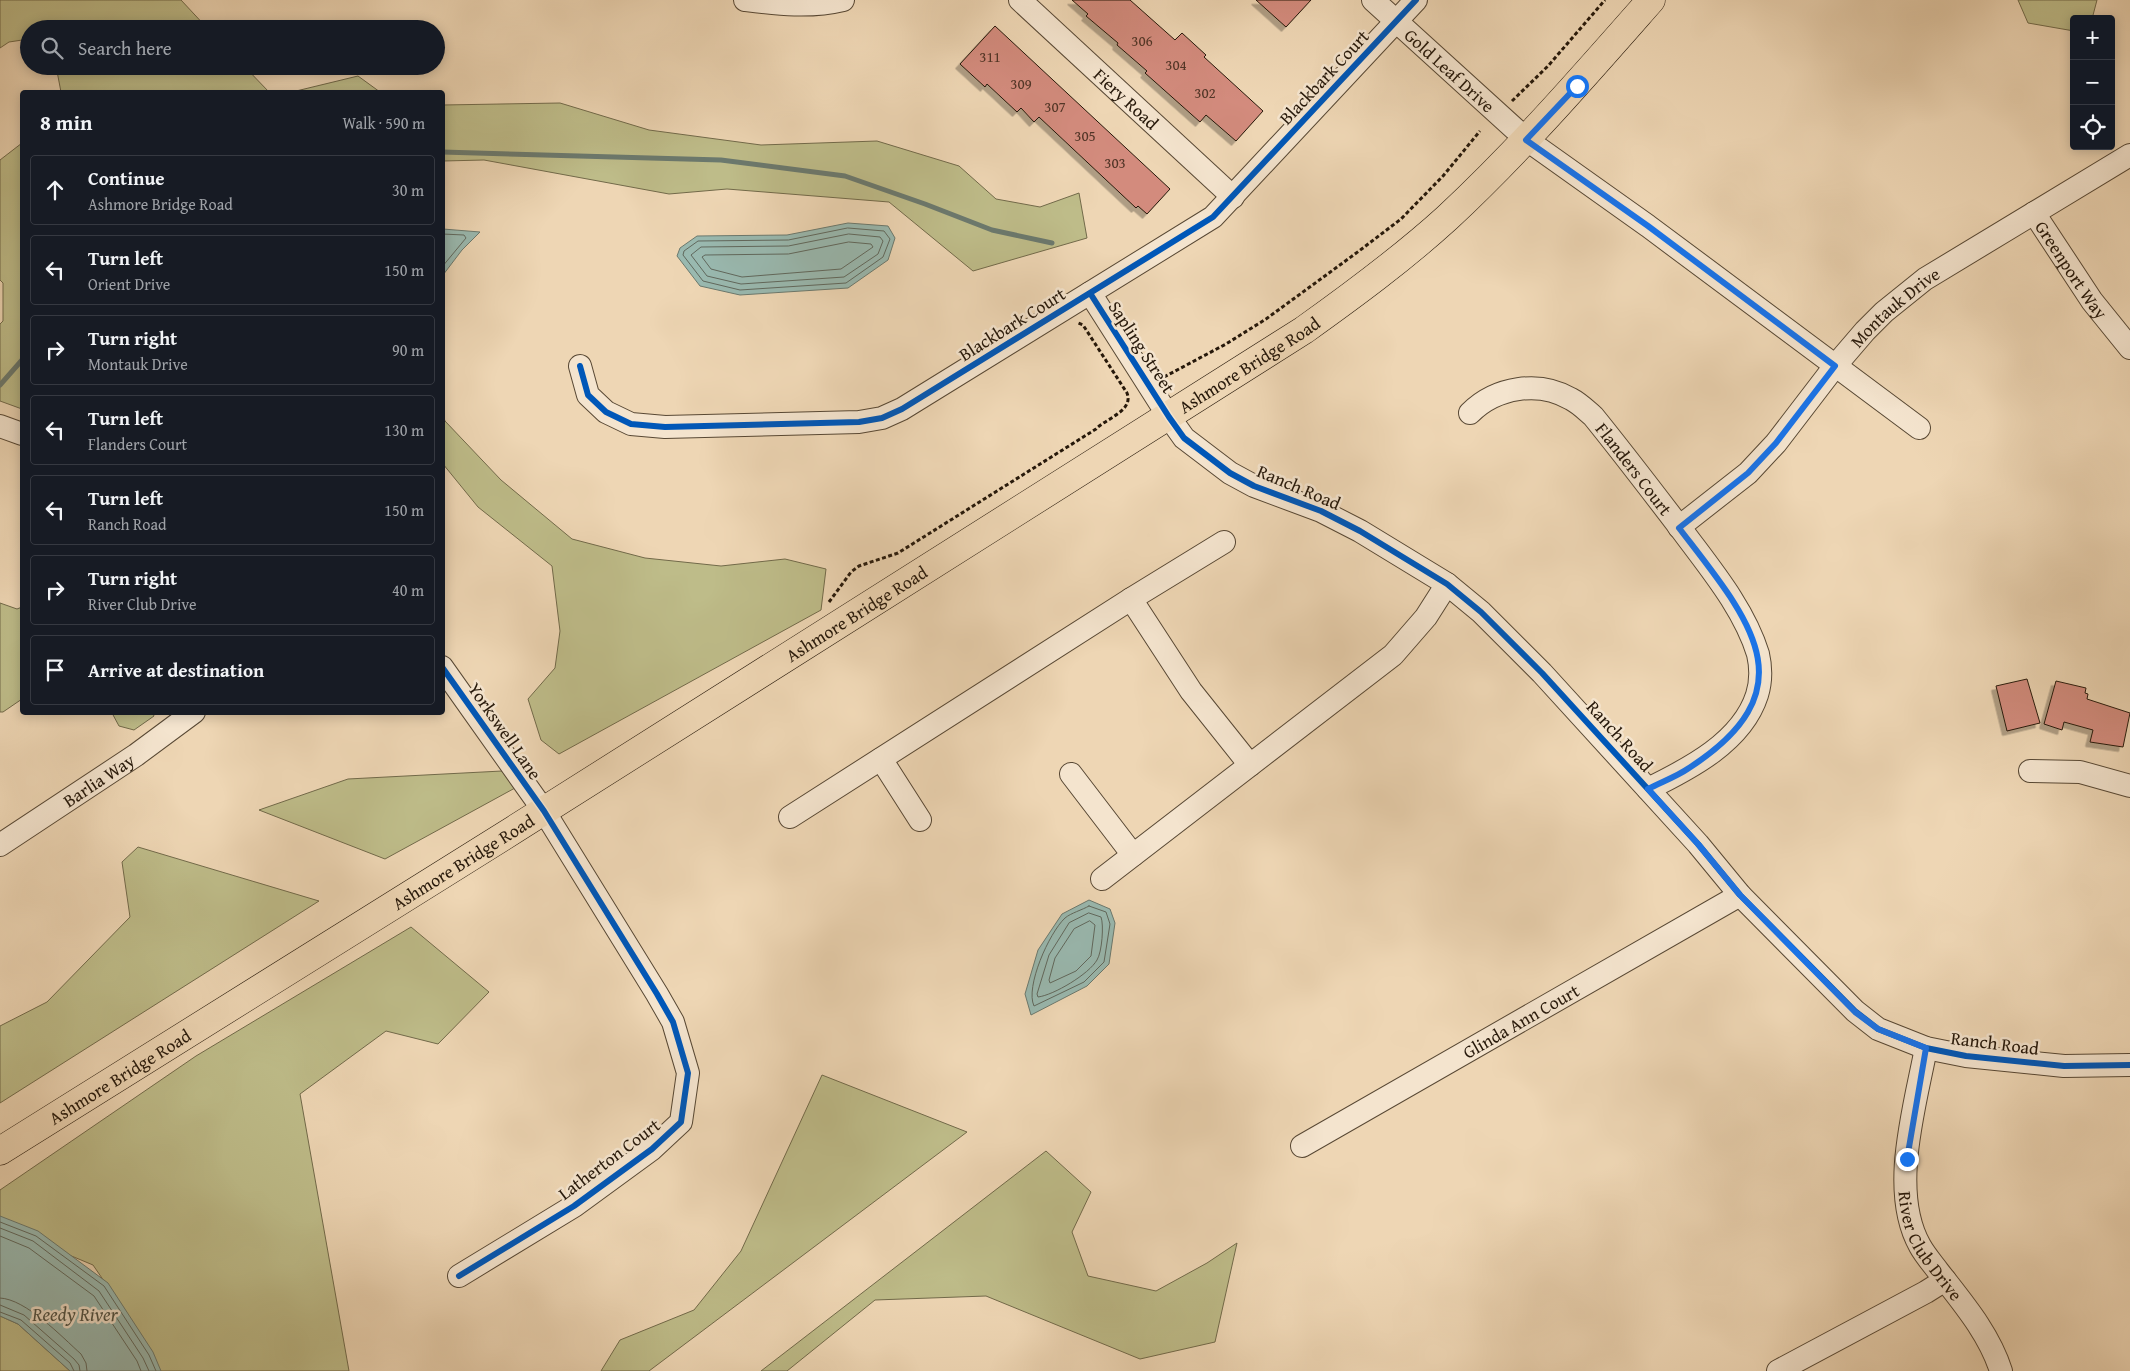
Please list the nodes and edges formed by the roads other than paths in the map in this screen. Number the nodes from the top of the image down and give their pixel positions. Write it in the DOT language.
graph roads {
  1 [pos="745,0"];
  2 [pos="843,0"];
  3 [pos="1020,0"];
  4 [pos="1373,0"];
  5 [pos="1416,0"];
  6 [pos="1651,0"];
  7 [pos="1396,21"];
  8 [pos="1526,140"];
  9 [pos="2130,155"];
  10 [pos="1233,197"];
  11 [pos="2034,213"];
  12 [pos="1090,294"];
  13 [pos="2130,348"];
  14 [pos="580,366"];
  15 [pos="1835,366"];
  16 [pos="1470,413"];
  17 [pos="1169,417"];
  18 [pos="0,426"];
  19 [pos="1919,428"];
  20 [pos="20,433"];
  21 [pos="1679,528"];
  22 [pos="1224,542"];
  23 [pos="1447,584"];
  24 [pos="1131,599"];
  25 [pos="445,671"];
  26 [pos="190,715"];
  27 [pos="881,759"];
  28 [pos="1250,765"];
  29 [pos="2030,771"];
  30 [pos="1071,774"];
  31 [pos="2130,786"];
  32 [pos="1648,789"];
  33 [pos="544,811"];
  34 [pos="790,817"];
  35 [pos="920,820"];
  36 [pos="0,845"];
  37 [pos="1133,855"];
  38 [pos="1102,879"];
  39 [pos="1740,895"];
  40 [pos="1926,1048"];
  41 [pos="2130,1065"];
  42 [pos="1302,1146"];
  43 [pos="0,1151"];
  44 [pos="459,1276"];
  45 [pos="1945,1280"];
  46 [pos="1778,1371"];
  47 [pos="2001,1371"];
  1 -- 2 [label="street"];
  3 -- 10 [label="street, Fiery Road"];
  4 -- 7 [label="street, Gold Leaf Drive"];
  5 -- 7 [label="street, Blackbark Court"];
  6 -- 8 [label="main road, Ashmore Bridge Road"];
  7 -- 8 [label="street, Gold Leaf Drive"];
  7 -- 10 [label="street, Blackbark Court"];
  8 -- 15 [label="street, Gold Leaf Drive"];
  8 -- 17 [label="main road, Ashmore Bridge Road"];
  9 -- 11 [label="street, Montauk Drive"];
  10 -- 12 [label="street, Blackbark Court"];
  11 -- 13 [label="street, Greenport Way"];
  11 -- 15 [label="street, Montauk Drive"];
  12 -- 14 [label="street, Blackbark Court"];
  12 -- 17 [label="street, Sapling Street"];
  15 -- 19 [label="street, Gold Leaf Drive"];
  15 -- 21 [label="street, Montauk Drive"];
  16 -- 21 [label="street, Flanders Court"];
  17 -- 23 [label="street, Ranch Road"];
  17 -- 33 [label="main road, Ashmore Bridge Road"];
  18 -- 20 [label="street"];
  21 -- 32 [label="street, Flanders Court"];
  22 -- 24 [label="street"];
  23 -- 28 [label="street"];
  23 -- 32 [label="street, Ranch Road"];
  24 -- 27 [label="street"];
  24 -- 28 [label="street"];
  25 -- 33 [label="street, Yorkswell Lane"];
  26 -- 36 [label="street, Barlia Way"];
  27 -- 34 [label="street"];
  27 -- 35 [label="street"];
  28 -- 37 [label="street"];
  29 -- 31 [label="street"];
  30 -- 37 [label="street"];
  32 -- 39 [label="street, Ranch Road"];
  33 -- 43 [label="main road, Ashmore Bridge Road"];
  33 -- 44 [label="street, Latherton Court"];
  37 -- 38 [label="street"];
  39 -- 40 [label="street, Ranch Road"];
  39 -- 42 [label="street, Glinda Ann Court"];
  40 -- 41 [label="street, Ranch Road"];
  40 -- 45 [label="street, River Club Drive"];
  45 -- 46 [label="street"];
  45 -- 47 [label="street, River Club Drive"];
}
